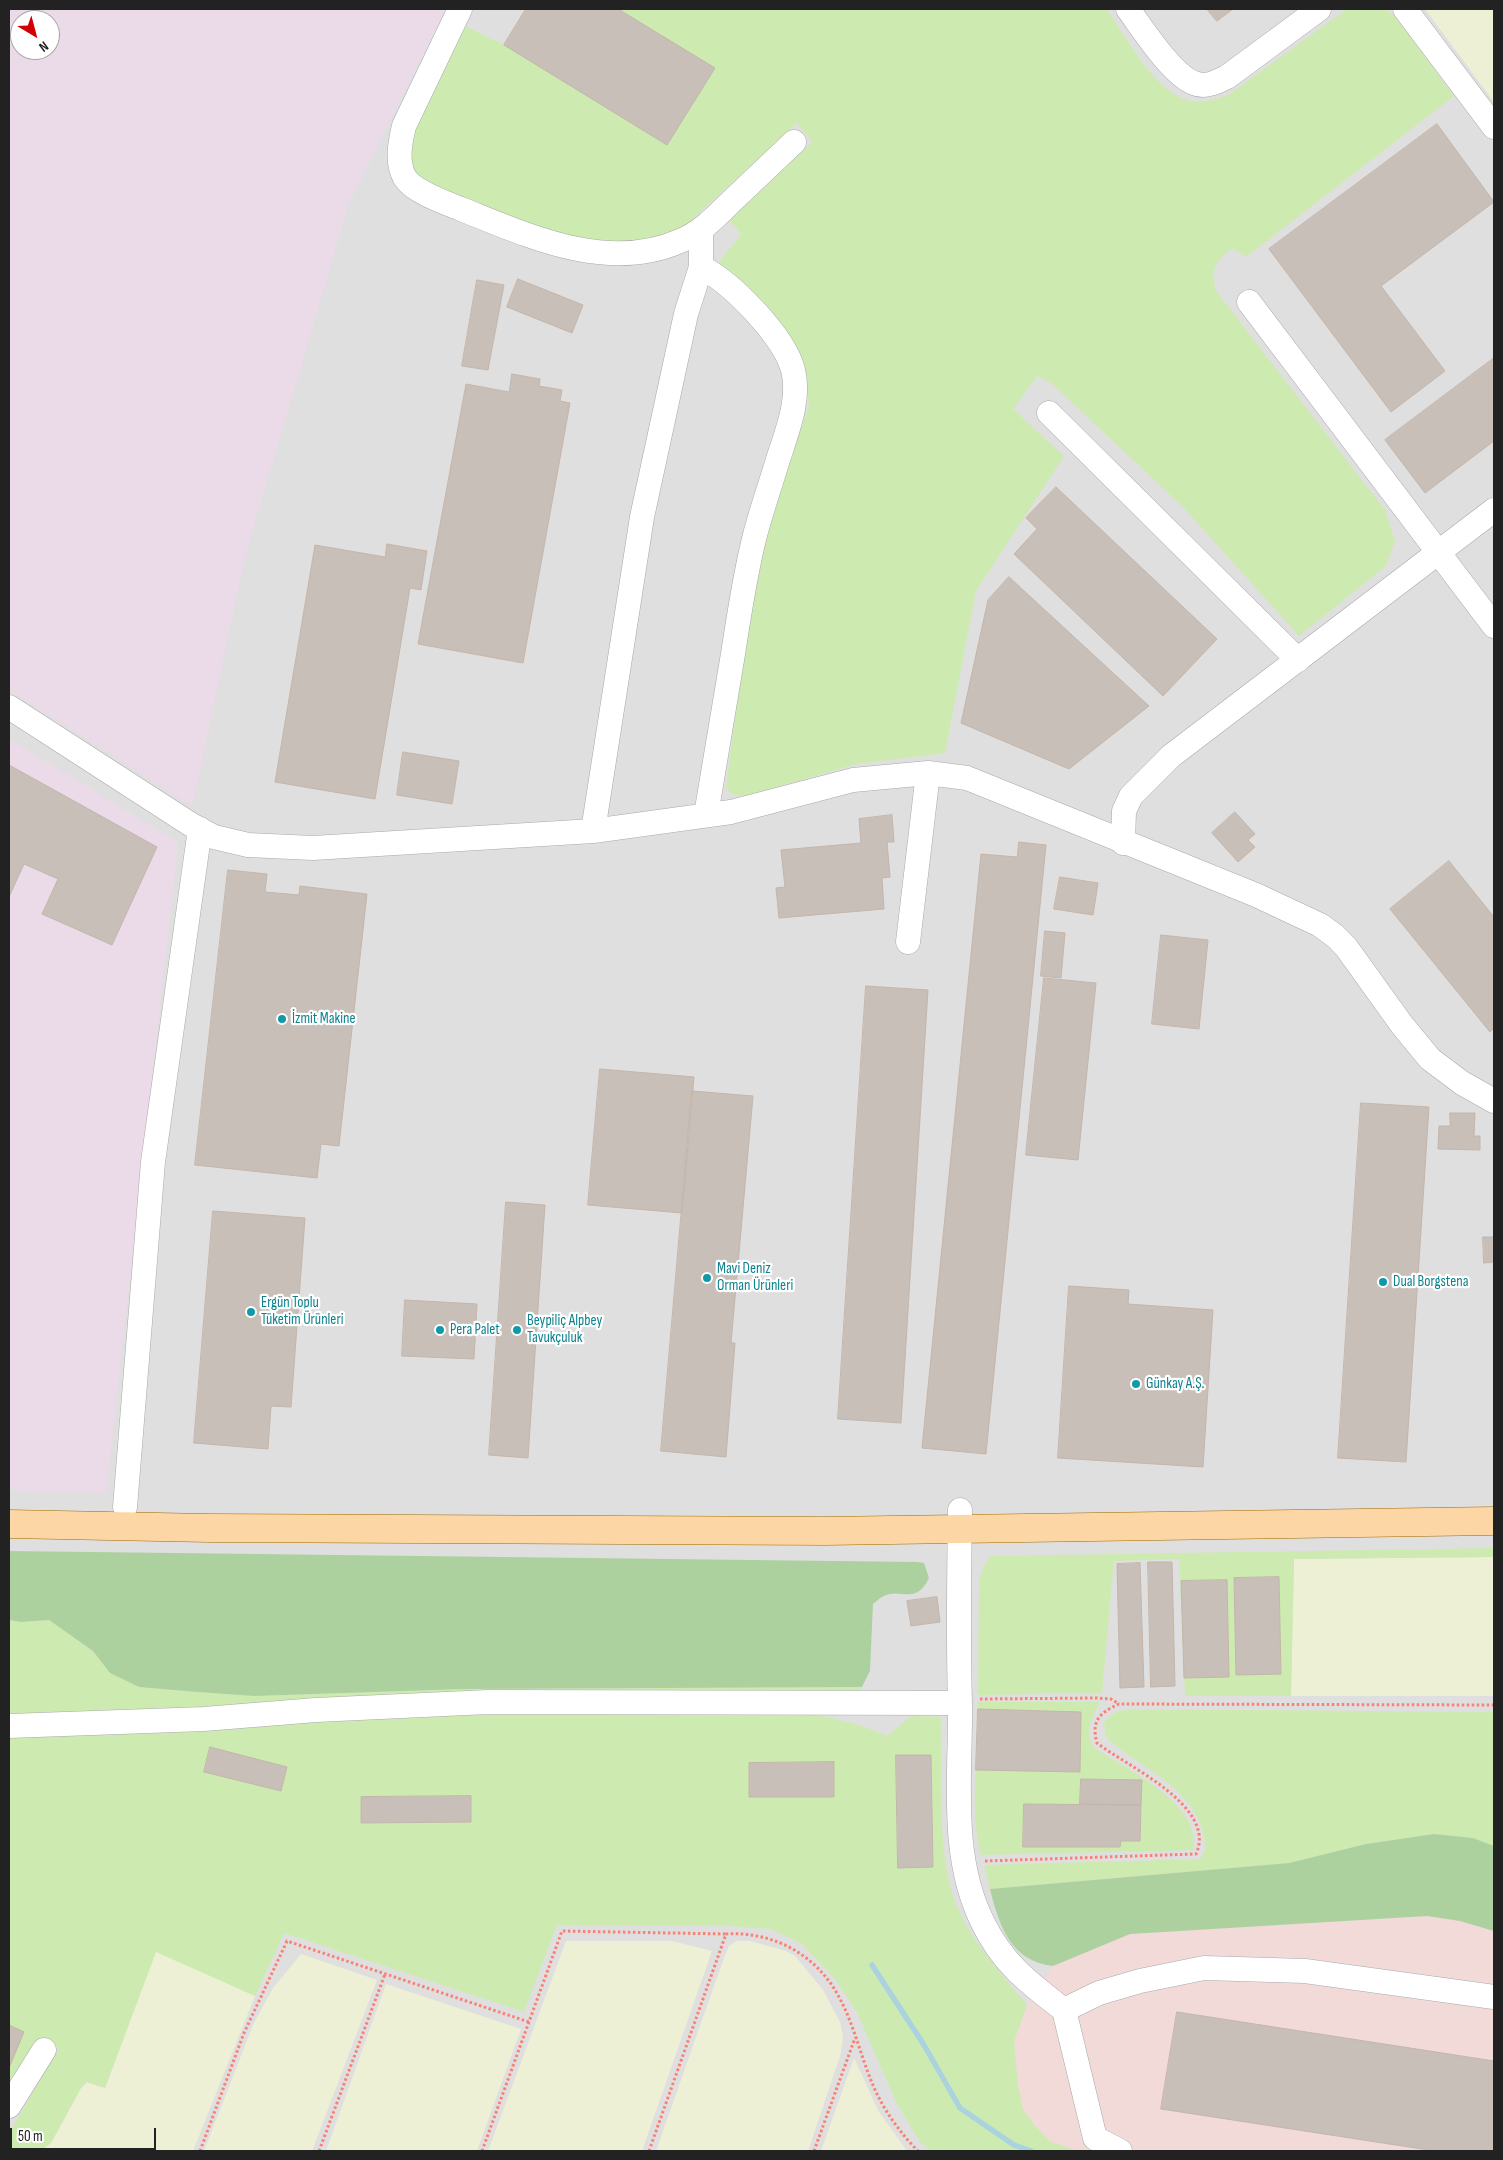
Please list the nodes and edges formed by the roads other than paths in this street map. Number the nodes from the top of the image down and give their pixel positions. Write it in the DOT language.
graph roads {
  1 [pos="460,9"];
  2 [pos="1128,9"];
  3 [pos="1319,9"];
  4 [pos="1405,9"];
  5 [pos="1494,127"];
  6 [pos="794,142"];
  7 [pos="701,230"];
  8 [pos="701,267"];
  9 [pos="1249,302"];
  10 [pos="1049,413"];
  11 [pos="1494,510"];
  12 [pos="1438,553"];
  13 [pos="1494,626"];
  14 [pos="1298,660"];
  15 [pos="9,707"];
  16 [pos="928,773"];
  17 [pos="706,815"];
  18 [pos="200,829"];
  19 [pos="593,831"];
  20 [pos="1123,843"];
  21 [pos="908,942"];
  22 [pos="1494,1101"];
  23 [pos="1494,1502"];
  24 [pos="9,1504"];
  25 [pos="125,1507"];
  26 [pos="960,1519"];
  27 [pos="1494,1521"];
  28 [pos="9,1524"];
  29 [pos="960,1701"];
  30 [pos="9,1726"];
  31 [pos="1494,1997"];
  32 [pos="1064,2010"];
  33 [pos="44,2050"];
  34 [pos="9,2106"];
  35 [pos="1120,2151"];
  1 -- 7 [label="street"];
  2 -- 3 [label="street"];
  4 -- 5 [label="street"];
  6 -- 7 [label="street"];
  7 -- 8 [label="street"];
  8 -- 17 [label="street"];
  8 -- 19 [label="street"];
  9 -- 12 [label="street"];
  10 -- 14 [label="street"];
  11 -- 12 [label="street"];
  12 -- 13 [label="street"];
  12 -- 14 [label="street"];
  14 -- 20 [label="street"];
  15 -- 18 [label="street"];
  16 -- 17 [label="street"];
  16 -- 20 [label="street"];
  16 -- 21 [label="street"];
  17 -- 19 [label="street"];
  18 -- 19 [label="street"];
  18 -- 25 [label="street"];
  20 -- 22 [label="street"];
  23 -- 26 [label="main road"];
  24 -- 25 [label="main road"];
  25 -- 26 [label="main road"];
  26 -- 27 [label="main road"];
  26 -- 28 [label="main road"];
  26 -- 29 [label="street"];
  29 -- 30 [label="street"];
  29 -- 32 [label="street"];
  31 -- 32 [label="street"];
  32 -- 35 [label="street"];
  33 -- 34 [label="street"];
}
